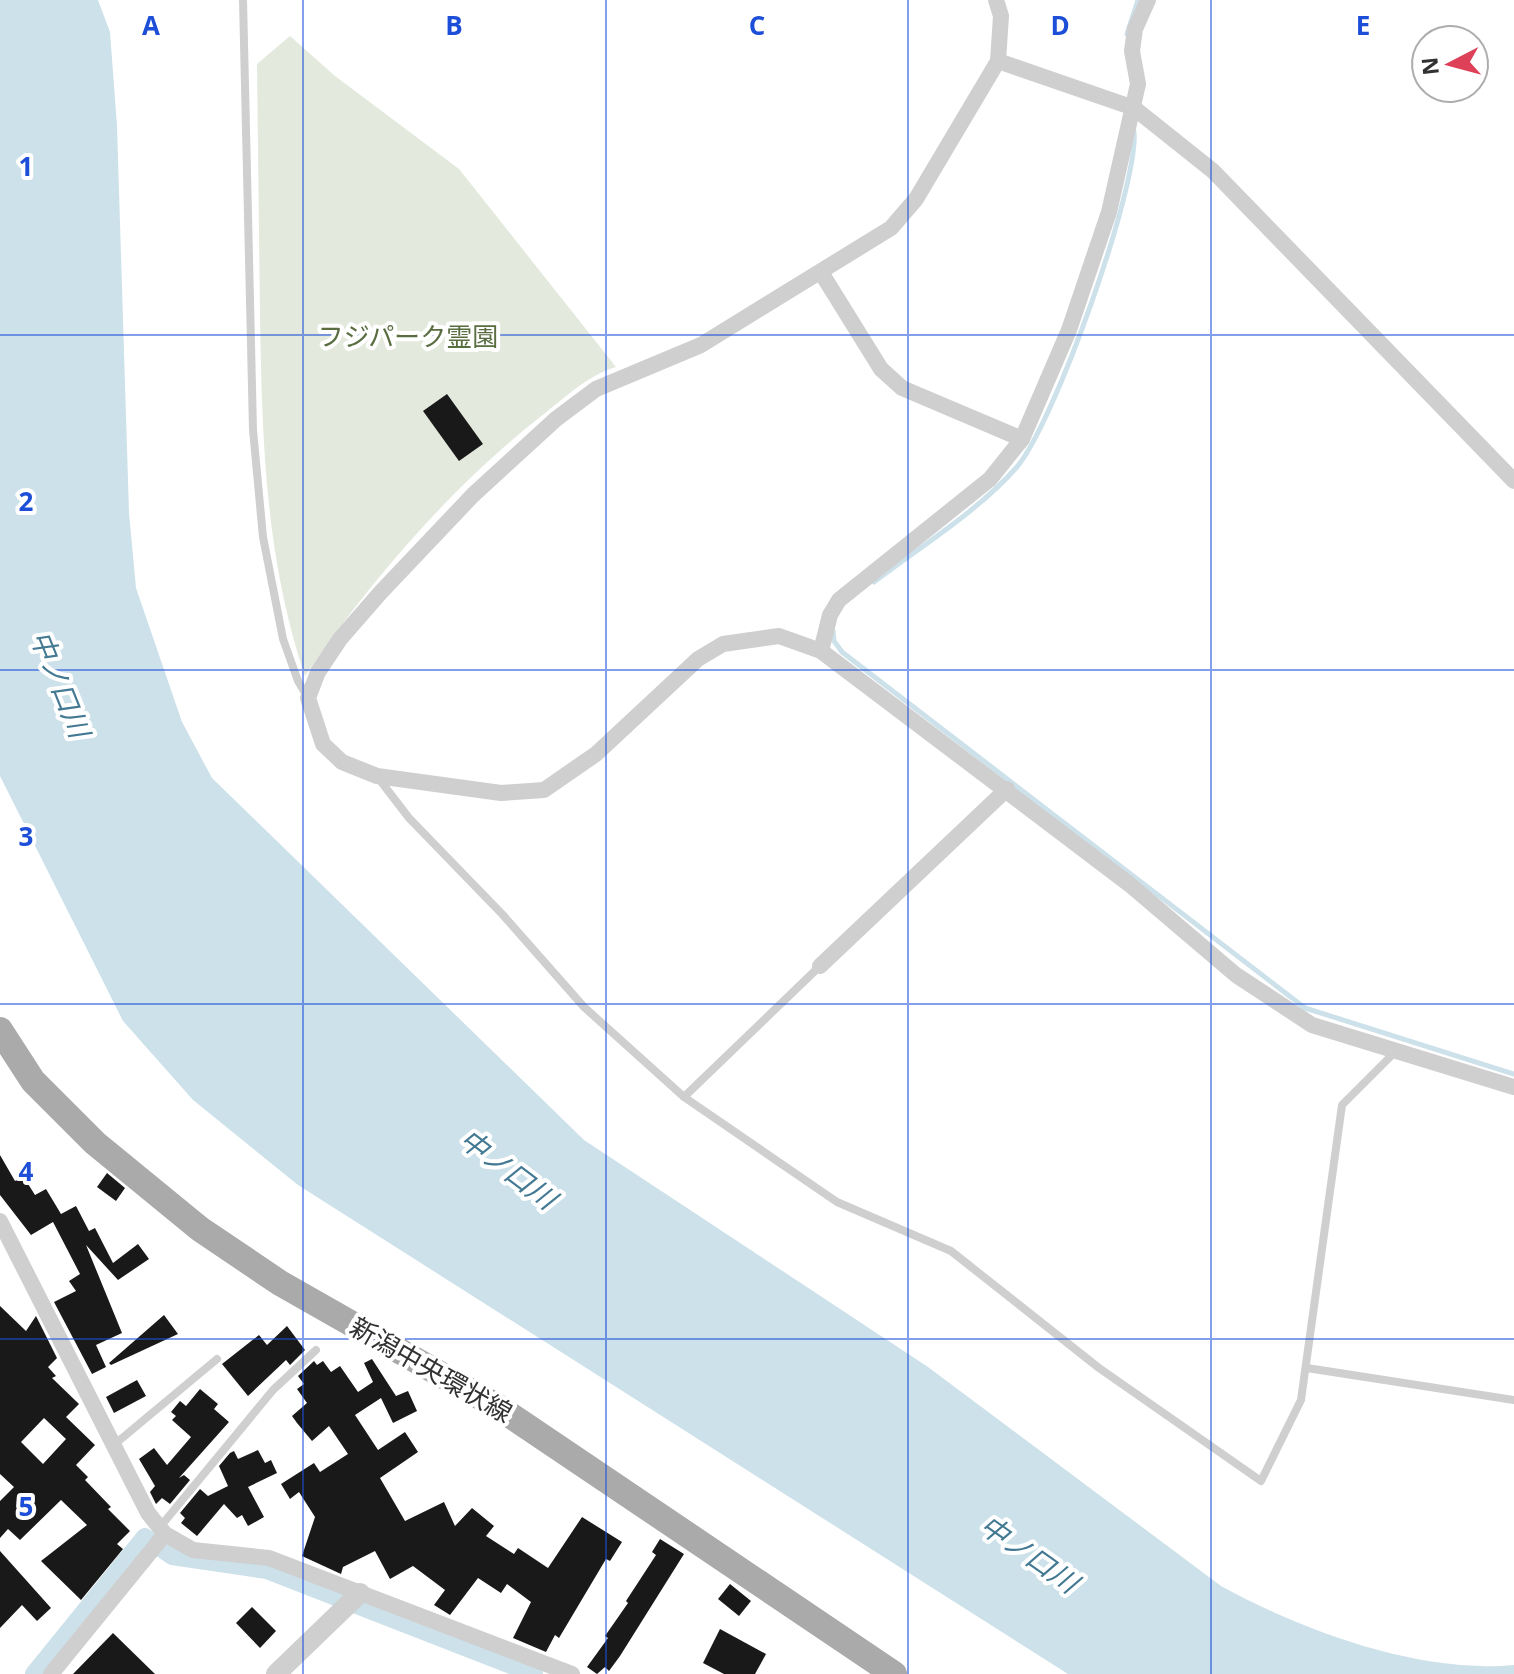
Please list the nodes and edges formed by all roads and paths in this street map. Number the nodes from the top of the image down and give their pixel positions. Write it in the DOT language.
graph roads {
  1 [pos="243,0"];
  2 [pos="996,0"];
  3 [pos="1148,0"];
  4 [pos="1163,0"];
  5 [pos="1142,17"];
  6 [pos="998,61"];
  7 [pos="1134,108"];
  8 [pos="822,274"];
  9 [pos="1022,439"];
  10 [pos="1514,481"];
  11 [pos="821,651"];
  12 [pos="308,698"];
  13 [pos="377,776"];
  14 [pos="1007,789"];
  15 [pos="820,966"];
  16 [pos="0,1030"];
  17 [pos="1396,1051"];
  18 [pos="1514,1087"];
  19 [pos="684,1097"];
  20 [pos="0,1221"];
  21 [pos="316,1350"];
  22 [pos="217,1359"];
  23 [pos="1307,1368"];
  24 [pos="1514,1400"];
  25 [pos="115,1444"];
  26 [pos="162,1530"];
  27 [pos="360,1593"];
  28 [pos="51,1674"];
  29 [pos="276,1674"];
  30 [pos="572,1674"];
  31 [pos="894,1674"];
  1 -- 12 [label="lane"];
  2 -- 6 [label="street"];
  3 -- 5 [label="street"];
  4 -- 5 [label="street"];
  5 -- 7 [label="street"];
  6 -- 7 [label="street"];
  6 -- 8 [label="street"];
  7 -- 9 [label="street"];
  7 -- 10 [label="street"];
  8 -- 9 [label="street"];
  8 -- 12 [label="street"];
  9 -- 11 [label="street"];
  11 -- 13 [label="street"];
  11 -- 14 [label="street"];
  12 -- 13 [label="street"];
  13 -- 19 [label="lane"];
  14 -- 15 [label="street"];
  14 -- 17 [label="street"];
  15 -- 19 [label="lane"];
  16 -- 31 [label="main road, 新潟中央環状線"];
  17 -- 18 [label="street"];
  17 -- 23 [label="lane"];
  19 -- 23 [label="lane"];
  20 -- 25 [label="street"];
  21 -- 26 [label="lane"];
  22 -- 25 [label="lane"];
  23 -- 24 [label="lane"];
  25 -- 26 [label="street"];
  26 -- 27 [label="street"];
  26 -- 28 [label="street"];
  27 -- 29 [label="street"];
  27 -- 30 [label="street"];
}
